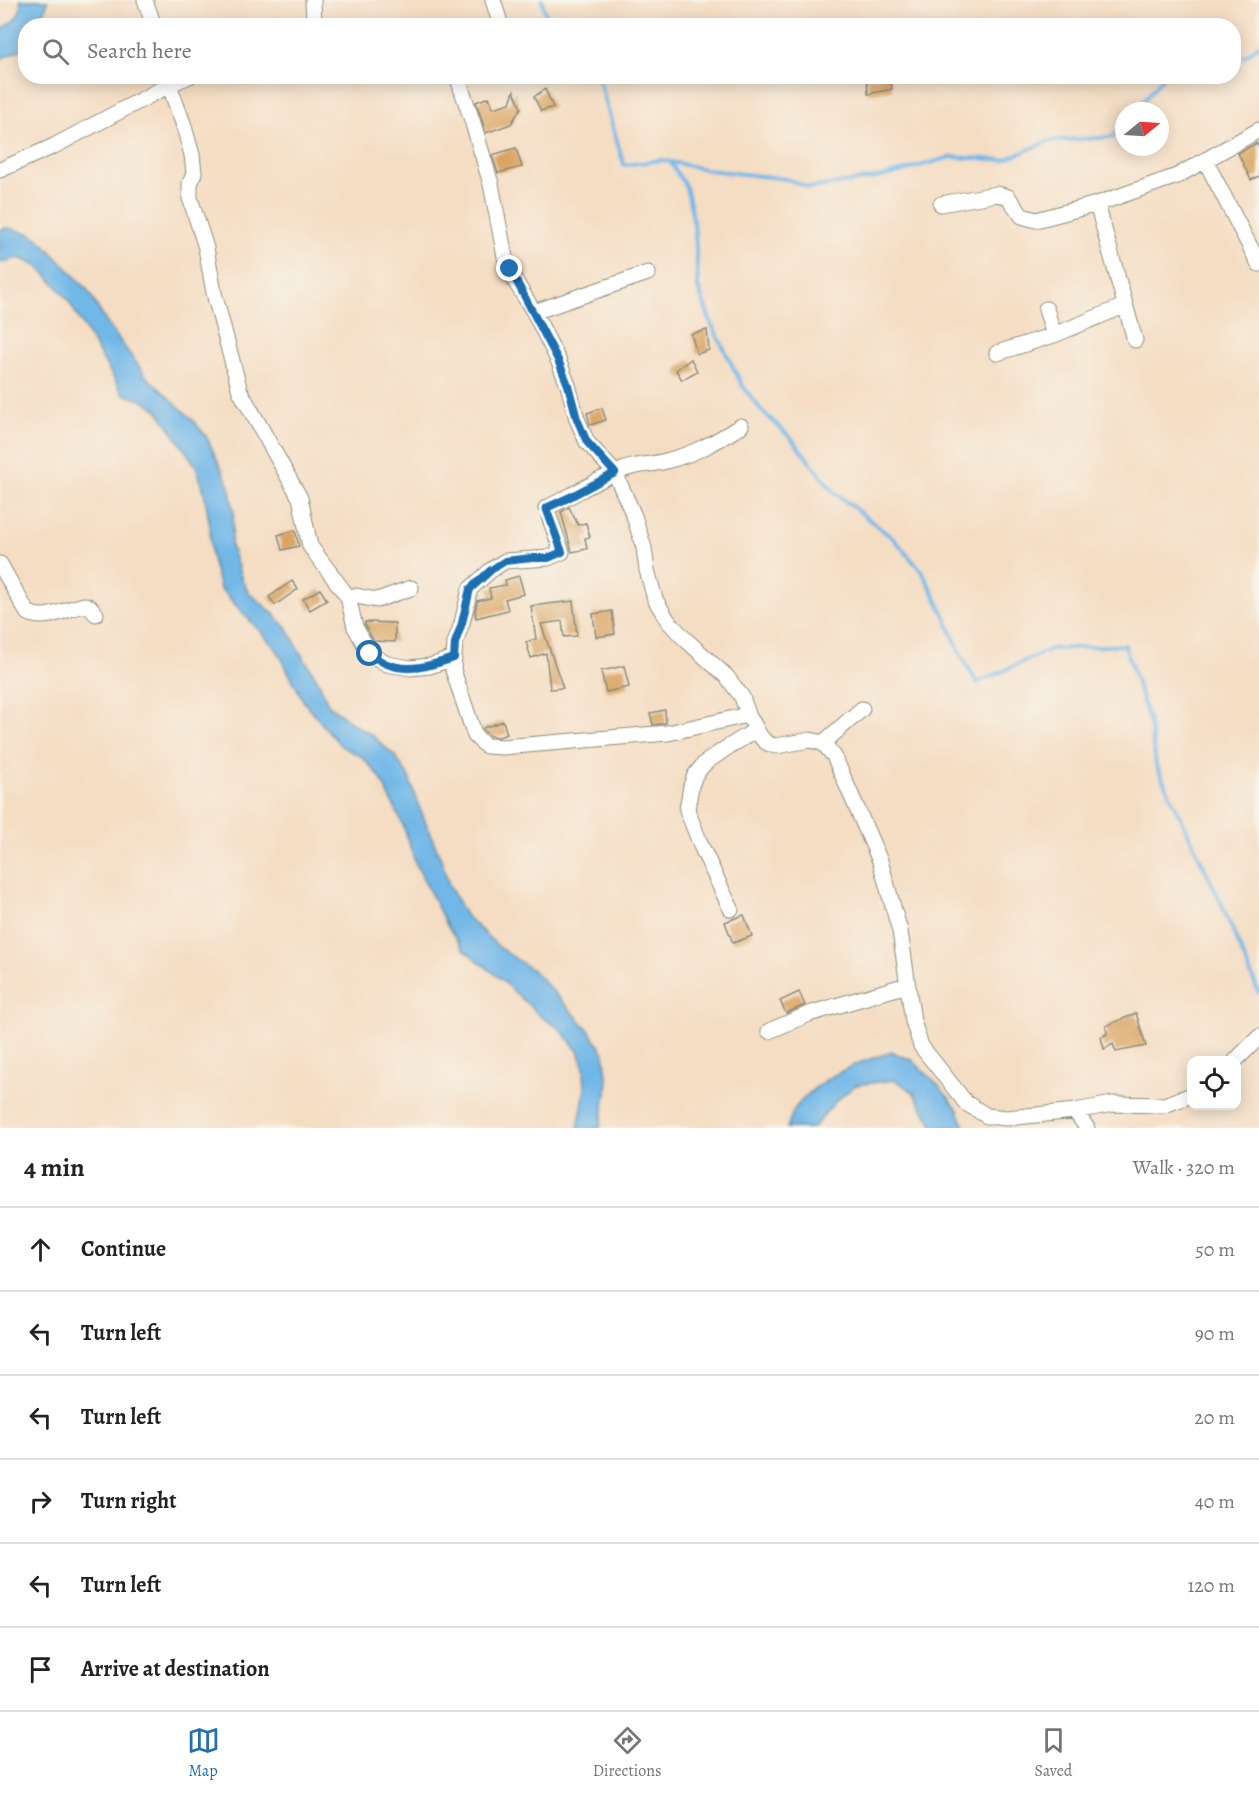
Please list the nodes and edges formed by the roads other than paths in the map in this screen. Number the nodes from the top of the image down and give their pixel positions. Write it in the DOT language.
graph roads {
  1 [pos="144,0"];
  2 [pos="313,0"];
  3 [pos="493,0"];
  4 [pos="151,18"];
  5 [pos="314,18"];
  6 [pos="499,18"];
  7 [pos="169,84"];
  8 [pos="178,84"];
  9 [pos="460,84"];
  10 [pos="1259,130"];
  11 [pos="1205,160"];
  12 [pos="0,170"];
  13 [pos="941,204"];
  14 [pos="1097,204"];
  15 [pos="1259,264"];
  16 [pos="648,273"];
  17 [pos="1124,306"];
  18 [pos="1046,309"];
  19 [pos="534,312"];
  20 [pos="1054,335"];
  21 [pos="1135,340"];
  22 [pos="997,353"];
  23 [pos="741,426"];
  24 [pos="615,473"];
  25 [pos="0,564"];
  26 [pos="411,588"];
  27 [pos="348,597"];
  28 [pos="96,614"];
  29 [pos="454,658"];
  30 [pos="862,709"];
  31 [pos="752,724"];
  32 [pos="823,743"];
  33 [pos="731,909"];
  34 [pos="908,985"];
  35 [pos="769,1031"];
  36 [pos="1259,1036"];
  37 [pos="1240,1056"];
  38 [pos="1187,1096"];
  39 [pos="1075,1111"];
  40 [pos="1088,1128"];
  1 -- 4 [label="street"];
  2 -- 5 [label="street"];
  3 -- 6 [label="street"];
  7 -- 12 [label="street"];
  8 -- 27 [label="street"];
  9 -- 19 [label="street"];
  10 -- 11 [label="street"];
  11 -- 14 [label="street"];
  11 -- 15 [label="street"];
  13 -- 14 [label="street"];
  14 -- 17 [label="street"];
  16 -- 19 [label="street"];
  17 -- 20 [label="street"];
  17 -- 21 [label="street"];
  18 -- 20 [label="street"];
  19 -- 24 [label="street"];
  20 -- 22 [label="street"];
  23 -- 24 [label="street"];
  24 -- 29 [label="street"];
  24 -- 31 [label="street"];
  25 -- 28 [label="street"];
  26 -- 27 [label="street"];
  27 -- 29 [label="street"];
  29 -- 31 [label="street"];
  30 -- 32 [label="street"];
  31 -- 32 [label="street"];
  31 -- 33 [label="street"];
  32 -- 34 [label="street"];
  34 -- 35 [label="street"];
  34 -- 39 [label="street"];
  36 -- 37 [label="street"];
  38 -- 39 [label="street"];
  39 -- 40 [label="street"];
}
